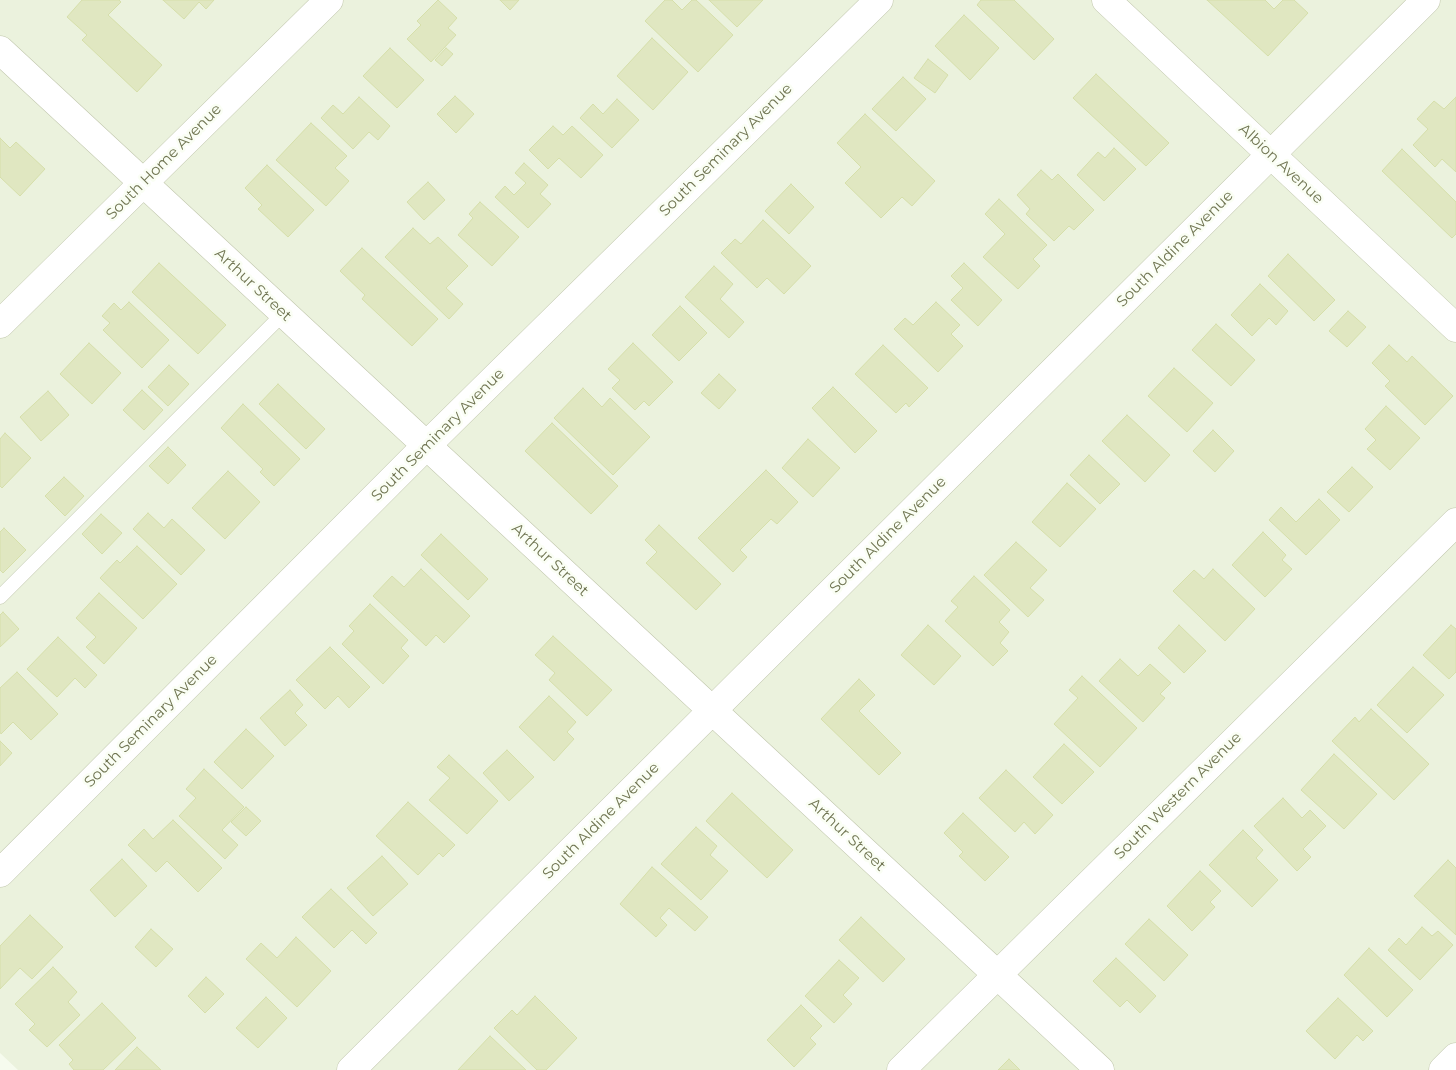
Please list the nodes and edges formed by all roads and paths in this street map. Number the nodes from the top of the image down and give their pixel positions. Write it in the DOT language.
graph roads {
  1 [pos="329,0"];
  2 [pos="879,0"];
  3 [pos="1106,0"];
  4 [pos="1426,0"];
  5 [pos="0,50"];
  6 [pos="1271,154"];
  7 [pos="143,183"];
  8 [pos="284,313"];
  9 [pos="0,324"];
  10 [pos="1456,328"];
  11 [pos="427,445"];
  12 [pos="1456,522"];
  13 [pos="0,597"];
  14 [pos="712,710"];
  15 [pos="0,873"];
  16 [pos="997,975"];
  17 [pos="1456,1057"];
  18 [pos="351,1070"];
  19 [pos="901,1070"];
  20 [pos="1100,1070"];
  21 [pos="1443,1070"];
  1 -- 7 [label="street, South Home Avenue"];
  2 -- 11 [label="street, South Seminary Avenue"];
  3 -- 6 [label="street, Albion Avenue"];
  4 -- 6 [label="street, South Aldine Avenue"];
  5 -- 7 [label="street, Arthur Street"];
  6 -- 10 [label="street, Albion Avenue"];
  6 -- 14 [label="street, South Aldine Avenue"];
  7 -- 8 [label="street, Arthur Street"];
  7 -- 9 [label="street, South Home Avenue"];
  8 -- 11 [label="street, Arthur Street"];
  8 -- 13 [label="lane"];
  11 -- 14 [label="street, Arthur Street"];
  11 -- 15 [label="street, South Seminary Avenue"];
  12 -- 16 [label="street, South Western Avenue"];
  14 -- 16 [label="street, Arthur Street"];
  14 -- 18 [label="street, South Aldine Avenue"];
  16 -- 19 [label="street, South Western Avenue"];
  16 -- 20 [label="street, Arthur Street"];
  17 -- 21 [label="street"];
}
